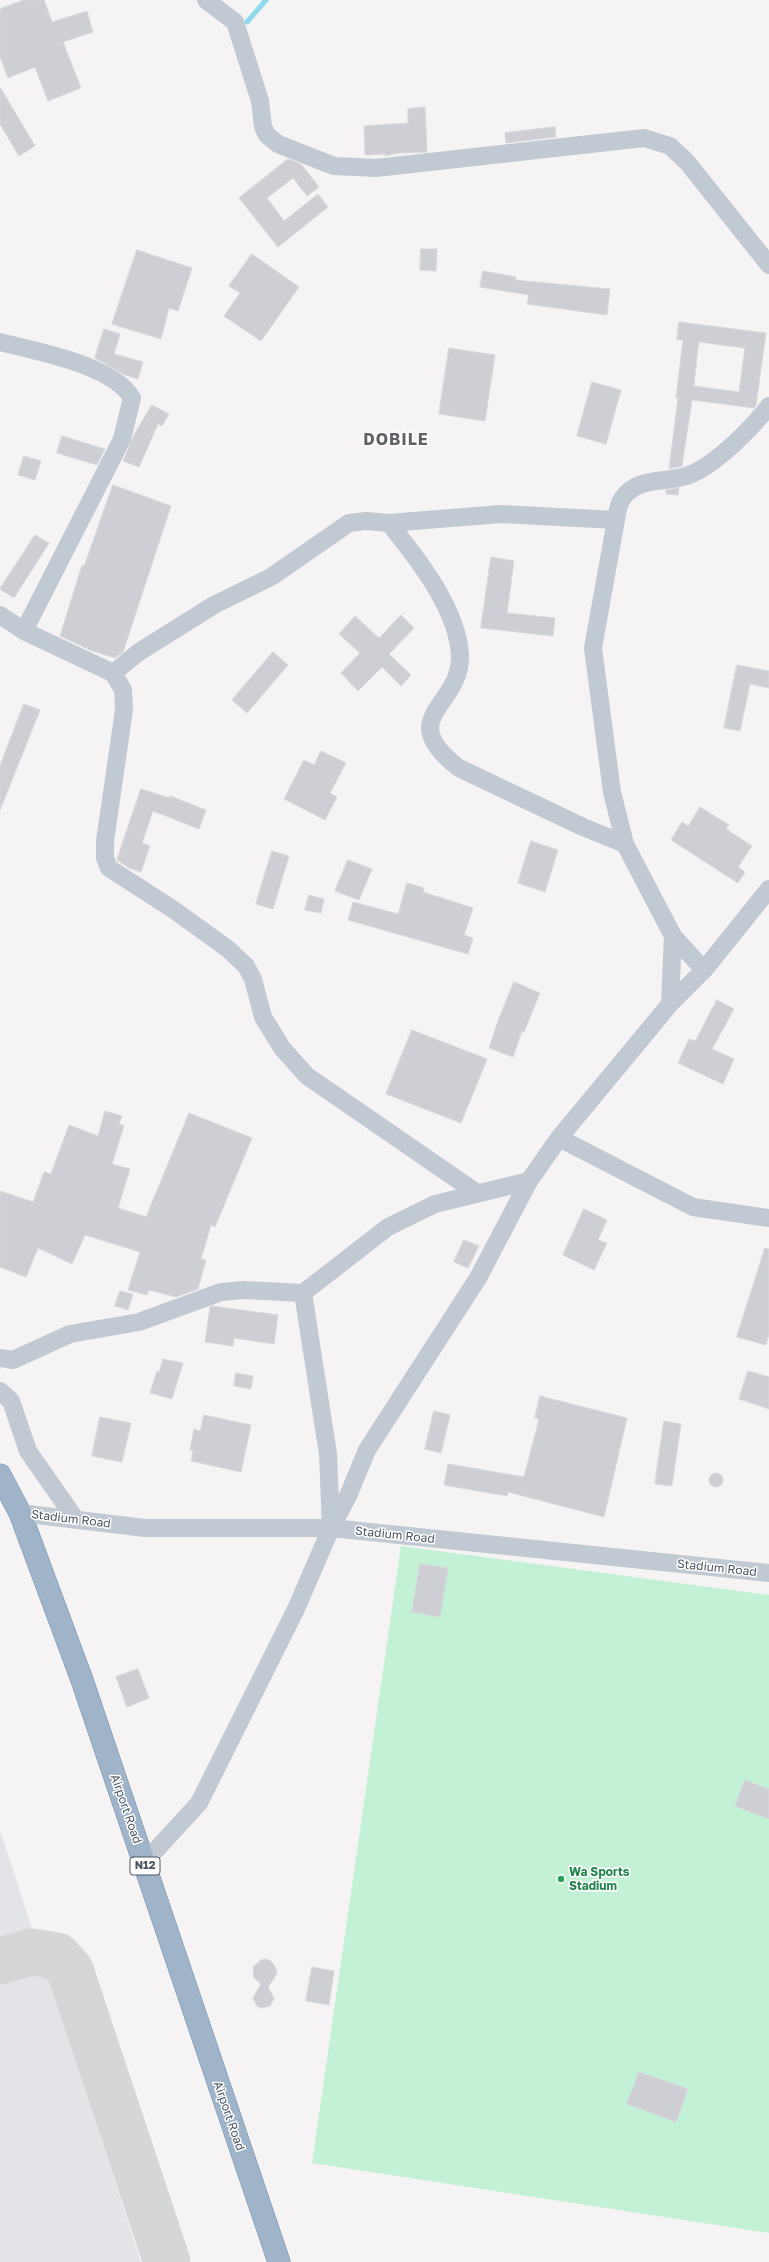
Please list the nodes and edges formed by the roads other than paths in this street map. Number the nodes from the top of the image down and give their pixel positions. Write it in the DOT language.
graph roads {
  1 [pos="206,0"];
  2 [pos="769,265"];
  3 [pos="0,342"];
  4 [pos="769,406"];
  5 [pos="616,520"];
  6 [pos="389,523"];
  7 [pos="0,615"];
  8 [pos="24,630"];
  9 [pos="113,673"];
  10 [pos="625,844"];
  11 [pos="769,889"];
  12 [pos="673,936"];
  13 [pos="704,970"];
  14 [pos="670,1004"];
  15 [pos="559,1138"];
  16 [pos="529,1181"];
  17 [pos="477,1193"];
  18 [pos="769,1218"];
  19 [pos="303,1293"];
  20 [pos="0,1358"];
  21 [pos="0,1391"];
  22 [pos="0,1475"];
  23 [pos="20,1513"];
  24 [pos="76,1520"];
  25 [pos="331,1528"];
  26 [pos="769,1573"];
  27 [pos="144,1863"];
  28 [pos="279,2262"];
  1 -- 2 [label="street"];
  3 -- 8 [label="street"];
  4 -- 5 [label="street"];
  5 -- 6 [label="street"];
  5 -- 10 [label="street"];
  6 -- 9 [label="street"];
  6 -- 10 [label="street"];
  7 -- 8 [label="street"];
  8 -- 9 [label="street"];
  9 -- 17 [label="street"];
  10 -- 12 [label="street"];
  11 -- 13 [label="street"];
  12 -- 13 [label="street"];
  12 -- 14 [label="street"];
  13 -- 14 [label="street"];
  14 -- 15 [label="street"];
  15 -- 16 [label="street"];
  15 -- 18 [label="street"];
  16 -- 17 [label="street"];
  16 -- 25 [label="street"];
  17 -- 19 [label="street"];
  19 -- 20 [label="street"];
  19 -- 25 [label="street"];
  21 -- 24 [label="street"];
  22 -- 23 [label="highway, Airport Road / N12"];
  23 -- 24 [label="street, Stadium Road"];
  23 -- 27 [label="highway, Airport Road / N12"];
  24 -- 25 [label="street, Stadium Road"];
  25 -- 26 [label="street, Stadium Road"];
  25 -- 27 [label="street"];
  27 -- 28 [label="highway, Airport Road / N12"];
}
